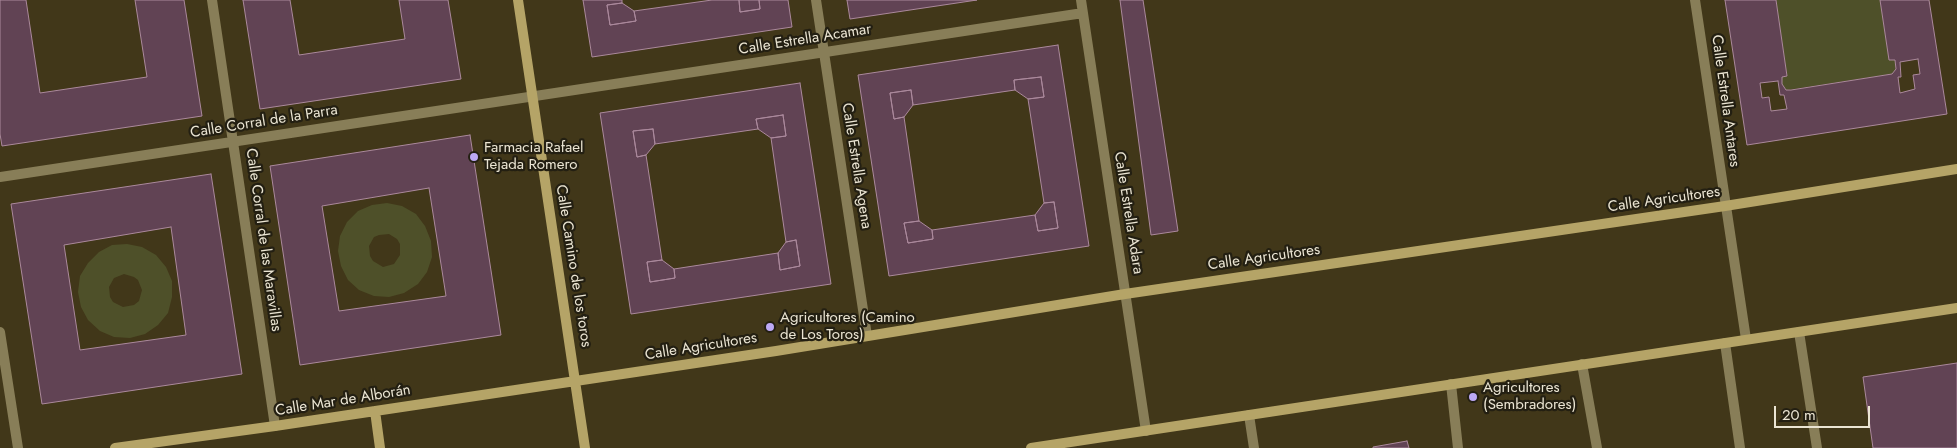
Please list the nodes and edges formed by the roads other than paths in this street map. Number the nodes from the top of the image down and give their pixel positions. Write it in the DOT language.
graph roads {
  1 [pos="212,0"];
  2 [pos="518,0"];
  3 [pos="816,0"];
  4 [pos="1081,0"];
  5 [pos="1695,0"];
  6 [pos="1083,13"];
  7 [pos="824,52"];
  8 [pos="532,96"];
  9 [pos="233,142"];
  10 [pos="1957,169"];
  11 [pos="0,178"];
  12 [pos="1725,206"];
  13 [pos="1125,294"];
  14 [pos="1957,308"];
  15 [pos="0,332"];
  16 [pos="1799,332"];
  17 [pos="867,336"];
  18 [pos="1746,339"];
  19 [pos="1725,343"];
  20 [pos="1582,364"];
  21 [pos="575,381"];
  22 [pos="1452,384"];
  23 [pos="375,411"];
  24 [pos="1249,415"];
  25 [pos="275,426"];
  26 [pos="1146,431"];
  27 [pos="18,448"];
  28 [pos="115,448"];
  29 [pos="380,448"];
  30 [pos="585,448"];
  31 [pos="1031,448"];
  32 [pos="1254,448"];
  33 [pos="1458,448"];
  34 [pos="1597,448"];
  35 [pos="1740,448"];
  36 [pos="1817,448"];
  1 -- 9 [label="street, Calle Corral de las Maravillas"];
  2 -- 8 [label="street, Calle Camino de los toros"];
  3 -- 7 [label="street, Calle Estrella Agena"];
  4 -- 6 [label="street, Calle Estrella Adara"];
  5 -- 12 [label="street, Calle Estrella Antares"];
  6 -- 7 [label="street, Calle Estrella Acamar"];
  6 -- 13 [label="street, Calle Estrella Adara"];
  7 -- 8 [label="street, Calle Estrella Acamar"];
  7 -- 17 [label="street, Calle Estrella Agena"];
  8 -- 9 [label="street, Calle Corral de la Parra"];
  8 -- 21 [label="street, Calle Camino de los toros"];
  9 -- 11 [label="street, Calle Corral de la Parra"];
  9 -- 25 [label="street, Calle Corral de las Maravillas"];
  10 -- 12 [label="street, Calle Agricultores"];
  12 -- 13 [label="street, Calle Agricultores"];
  12 -- 18 [label="street, Calle Estrella Antares"];
  13 -- 17 [label="street, Calle Agricultores"];
  13 -- 26 [label="street, Calle Estrella Adara"];
  14 -- 16 [label="street"];
  15 -- 27 [label="street"];
  16 -- 18 [label="street"];
  16 -- 36 [label="street"];
  17 -- 21 [label="street, Calle Agricultores"];
  18 -- 19 [label="street"];
  19 -- 20 [label="street"];
  19 -- 35 [label="street"];
  20 -- 22 [label="street"];
  20 -- 34 [label="street"];
  21 -- 23 [label="street, Calle Mar de Alborán"];
  21 -- 30 [label="street, Calle Camino de los toros"];
  22 -- 24 [label="street"];
  22 -- 33 [label="street"];
  23 -- 25 [label="street, Calle Mar de Alborán"];
  23 -- 29 [label="street"];
  24 -- 26 [label="street"];
  24 -- 32 [label="street"];
  25 -- 28 [label="street, Calle Mar de Alborán"];
  26 -- 31 [label="street"];
}
